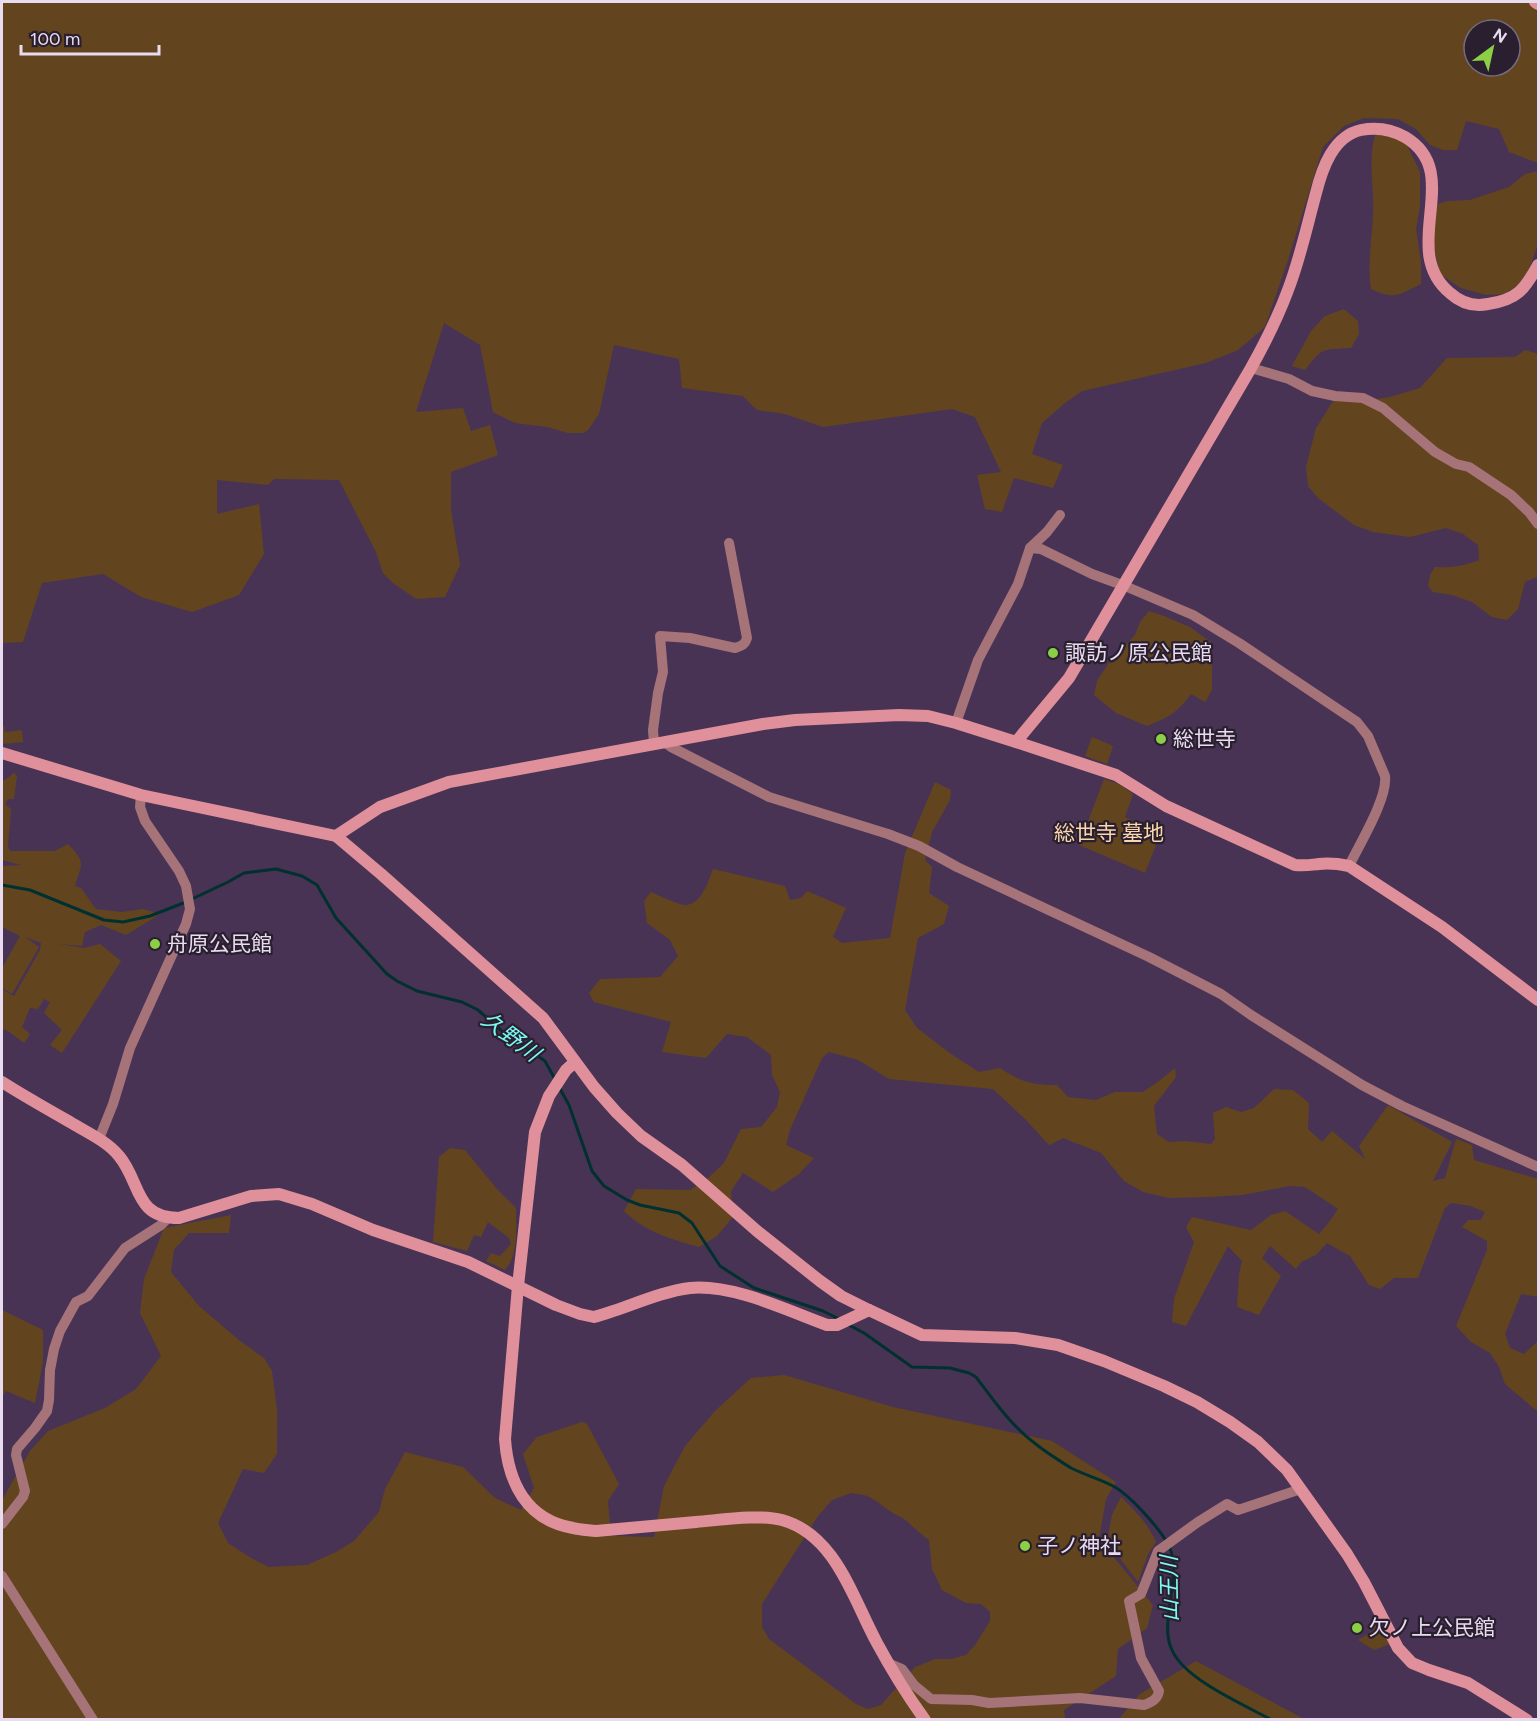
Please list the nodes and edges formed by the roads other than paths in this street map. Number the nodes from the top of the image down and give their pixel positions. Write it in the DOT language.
graph roads {
  1 [pos="1539,265"];
  2 [pos="1251,368"];
  3 [pos="1060,515"];
  4 [pos="1539,524"];
  5 [pos="729,543"];
  6 [pos="1030,549"];
  7 [pos="1125,586"];
  8 [pos="956,723"];
  9 [pos="659,742"];
  10 [pos="1016,742"];
  11 [pos="2,753"];
  12 [pos="141,795"];
  13 [pos="336,836"];
  14 [pos="1349,866"];
  15 [pos="1539,1000"];
  16 [pos="571,1066"];
  17 [pos="2,1082"];
  18 [pos="99,1139"];
  19 [pos="1539,1167"];
  20 [pos="168,1218"];
  21 [pos="518,1287"];
  22 [pos="868,1310"];
  23 [pos="1300,1489"];
  24 [pos="2,1524"];
  25 [pos="2,1576"];
  26 [pos="888,1663"];
  27 [pos="93,1719"];
  28 [pos="925,1719"];
  29 [pos="1527,1719"];
  1 -- 2 [label="street"];
  2 -- 4 [label="street"];
  2 -- 7 [label="street"];
  3 -- 6 [label="street"];
  5 -- 9 [label="street"];
  6 -- 7 [label="street"];
  6 -- 8 [label="street"];
  7 -- 10 [label="street"];
  7 -- 14 [label="street"];
  8 -- 9 [label="street"];
  8 -- 10 [label="street"];
  9 -- 13 [label="street"];
  9 -- 19 [label="street"];
  10 -- 14 [label="street"];
  11 -- 12 [label="street"];
  12 -- 13 [label="street"];
  12 -- 18 [label="street"];
  13 -- 16 [label="street"];
  14 -- 15 [label="street"];
  16 -- 21 [label="street"];
  16 -- 22 [label="street"];
  17 -- 18 [label="street"];
  18 -- 20 [label="street"];
  20 -- 21 [label="street"];
  20 -- 24 [label="street"];
  21 -- 22 [label="street"];
  21 -- 26 [label="street"];
  22 -- 23 [label="street"];
  23 -- 26 [label="street"];
  23 -- 29 [label="street"];
  25 -- 27 [label="street"];
  26 -- 28 [label="street"];
}
